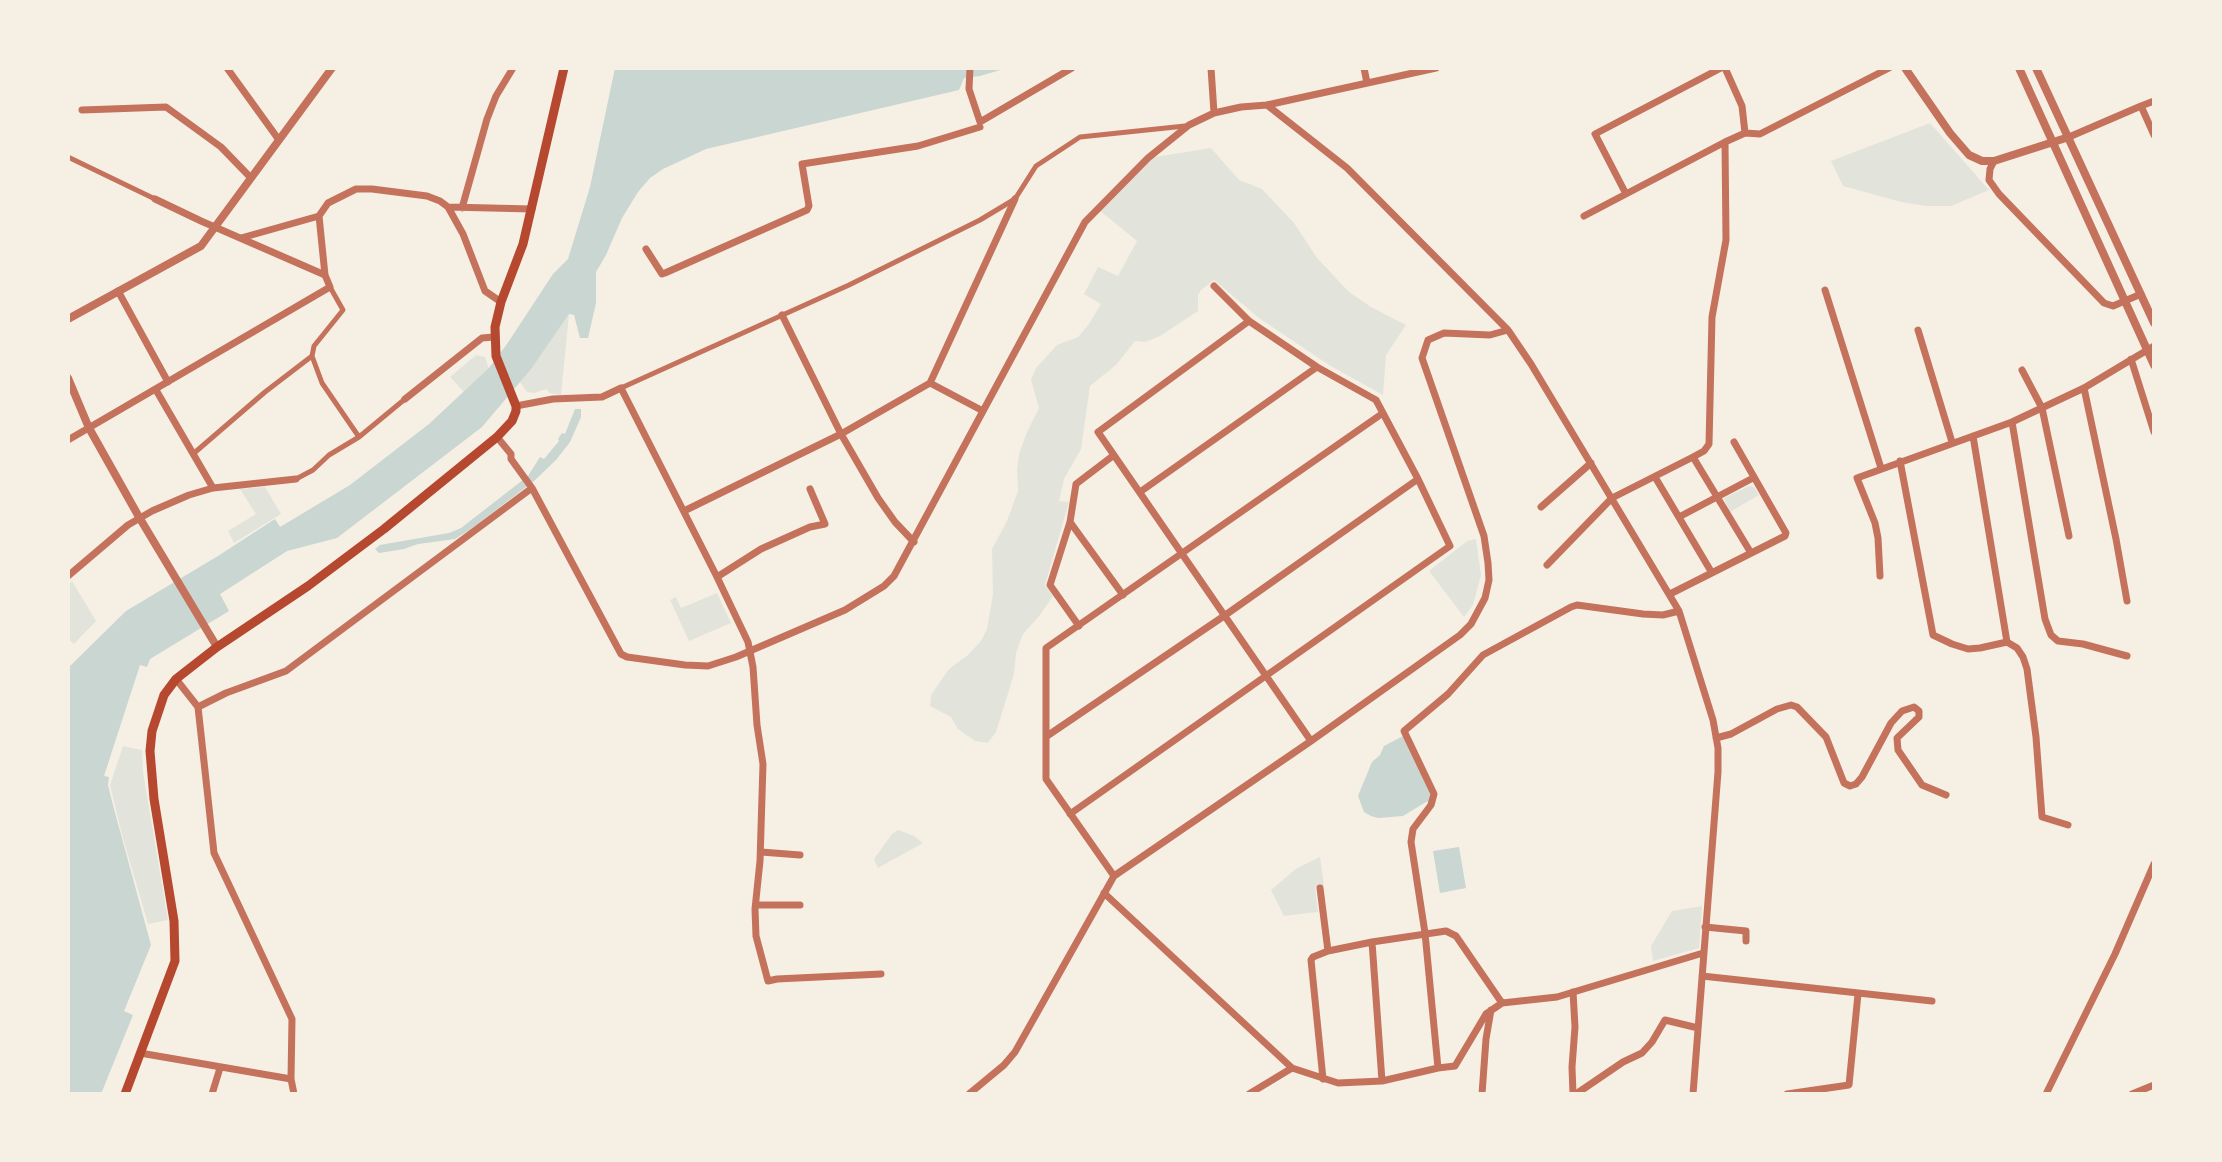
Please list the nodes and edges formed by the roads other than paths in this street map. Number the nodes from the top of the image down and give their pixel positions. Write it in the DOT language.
graph roads {
  1 [pos="227,68"];
  2 [pos="332,68"];
  3 [pos="513,68"];
  4 [pos="564,68"];
  5 [pos="970,68"];
  6 [pos="1072,68"];
  7 [pos="1211,68"];
  8 [pos="1364,68"];
  9 [pos="1436,68"];
  10 [pos="1723,68"];
  11 [pos="1889,68"];
  12 [pos="1905,68"];
  13 [pos="2019,68"];
  14 [pos="2036,68"];
  15 [pos="1367,83"];
  16 [pos="2154,101"];
  17 [pos="1267,105"];
  18 [pos="2141,106"];
  19 [pos="82,110"];
  20 [pos="1214,113"];
  21 [pos="1189,125"];
  22 [pos="980,127"];
  23 [pos="1745,133"];
  24 [pos="2154,135"];
  25 [pos="2069,137"];
  26 [pos="279,140"];
  27 [pos="1725,142"];
  28 [pos="2052,143"];
  29 [pos="68,157"];
  30 [pos="1994,161"];
  31 [pos="251,178"];
  32 [pos="1626,194"];
  33 [pos="155,199"];
  34 [pos="1015,199"];
  35 [pos="448,207"];
  36 [pos="462,208"];
  37 [pos="532,209"];
  38 [pos="319,216"];
  39 [pos="1584,216"];
  40 [pos="216,228"];
  41 [pos="241,238"];
  42 [pos="646,249"];
  43 [pos="325,275"];
  44 [pos="1214,286"];
  45 [pos="330,287"];
  46 [pos="1825,290"];
  47 [pos="118,291"];
  48 [pos="2141,294"];
  49 [pos="2126,300"];
  50 [pos="501,302"];
  51 [pos="782,315"];
  52 [pos="68,319"];
  53 [pos="1249,321"];
  54 [pos="2154,323"];
  55 [pos="1508,330"];
  56 [pos="1918,330"];
  57 [pos="494,337"];
  58 [pos="2151,348"];
  59 [pos="312,356"];
  60 [pos="2131,359"];
  61 [pos="2154,365"];
  62 [pos="1317,367"];
  63 [pos="2022,370"];
  64 [pos="68,378"];
  65 [pos="168,382"];
  66 [pos="930,383"];
  67 [pos="621,388"];
  68 [pos="2084,388"];
  69 [pos="156,390"];
  70 [pos="405,399"];
  71 [pos="515,402"];
  72 [pos="2042,408"];
  73 [pos="983,411"];
  74 [pos="1383,413"];
  75 [pos="2012,422"];
  76 [pos="89,428"];
  77 [pos="2154,432"];
  78 [pos="841,434"];
  79 [pos="1973,436"];
  80 [pos="359,437"];
  81 [pos="497,437"];
  82 [pos="68,440"];
  83 [pos="1734,442"];
  84 [pos="1952,442"];
  85 [pos="193,454"];
  86 [pos="1114,455"];
  87 [pos="1693,457"];
  88 [pos="1900,461"];
  89 [pos="1591,463"];
  90 [pos="1881,468"];
  91 [pos="1655,477"];
  92 [pos="1753,478"];
  93 [pos="296,479"];
  94 [pos="1418,479"];
  95 [pos="213,488"];
  96 [pos="532,488"];
  97 [pos="810,489"];
  98 [pos="1140,492"];
  99 [pos="1717,497"];
  100 [pos="1612,498"];
  101 [pos="1541,507"];
  102 [pos="684,511"];
  103 [pos="139,517"];
  104 [pos="1679,517"];
  105 [pos="1070,522"];
  106 [pos="2069,536"];
  107 [pos="914,542"];
  108 [pos="1181,553"];
  109 [pos="1751,553"];
  110 [pos="1547,565"];
  111 [pos="1712,573"];
  112 [pos="68,576"];
  113 [pos="1880,576"];
  114 [pos="717,577"];
  115 [pos="1670,594"];
  116 [pos="1123,595"];
  117 [pos="2127,601"];
  118 [pos="1679,611"];
  119 [pos="1224,616"];
  120 [pos="1079,626"];
  121 [pos="2007,642"];
  122 [pos="217,647"];
  123 [pos="751,650"];
  124 [pos="2127,656"];
  125 [pos="1267,676"];
  126 [pos="176,679"];
  127 [pos="198,707"];
  128 [pos="1047,736"];
  129 [pos="1716,738"];
  130 [pos="1311,741"];
  131 [pos="1946,795"];
  132 [pos="1070,814"];
  133 [pos="2068,825"];
  134 [pos="761,852"];
  135 [pos="800,855"];
  136 [pos="2154,864"];
  137 [pos="1114,876"];
  138 [pos="1320,888"];
  139 [pos="1104,893"];
  140 [pos="756,905"];
  141 [pos="800,905"];
  142 [pos="1705,927"];
  143 [pos="1425,933"];
  144 [pos="1746,941"];
  145 [pos="1372,942"];
  146 [pos="1328,951"];
  147 [pos="1703,953"];
  148 [pos="881,974"];
  149 [pos="1702,976"];
  150 [pos="1573,992"];
  151 [pos="1858,994"];
  152 [pos="1932,1001"];
  153 [pos="1502,1003"];
  154 [pos="1492,1008"];
  155 [pos="1698,1028"];
  156 [pos="140,1053"];
  157 [pos="220,1068"];
  158 [pos="1292,1068"];
  159 [pos="1438,1068"];
  160 [pos="291,1079"];
  161 [pos="1323,1079"];
  162 [pos="1382,1081"];
  163 [pos="2154,1085"];
  164 [pos="125,1094"];
  165 [pos="212,1094"];
  166 [pos="286,1094"];
  167 [pos="294,1094"];
  168 [pos="969,1094"];
  169 [pos="1249,1094"];
  170 [pos="1482,1094"];
  171 [pos="1574,1094"];
  172 [pos="1693,1094"];
  173 [pos="1787,1094"];
  174 [pos="2046,1094"];
  175 [pos="2132,1094"];
  1 -- 26 [label="street"];
  2 -- 26 [label="street"];
  3 -- 36 [label="street"];
  4 -- 37 [label="main road"];
  5 -- 6 [label="street"];
  7 -- 20 [label="street"];
  8 -- 15 [label="street"];
  9 -- 15 [label="street"];
  10 -- 23 [label="street"];
  10 -- 32 [label="street"];
  11 -- 23 [label="street"];
  12 -- 30 [label="street"];
  13 -- 28 [label="street"];
  14 -- 25 [label="street"];
  15 -- 17 [label="street"];
  16 -- 18 [label="street"];
  17 -- 20 [label="street"];
  17 -- 55 [label="street"];
  18 -- 24 [label="street"];
  18 -- 25 [label="street"];
  19 -- 31 [label="street"];
  20 -- 21 [label="street"];
  21 -- 34 [label="street"];
  21 -- 73 [label="street"];
  22 -- 42 [label="street"];
  23 -- 27 [label="street"];
  25 -- 28 [label="street"];
  25 -- 48 [label="street"];
  26 -- 31 [label="street"];
  27 -- 32 [label="street"];
  27 -- 87 [label="street"];
  28 -- 30 [label="street"];
  28 -- 49 [label="street"];
  29 -- 33 [label="street"];
  30 -- 49 [label="street"];
  31 -- 40 [label="street"];
  32 -- 39 [label="street"];
  33 -- 40 [label="street"];
  34 -- 51 [label="street"];
  34 -- 66 [label="street"];
  35 -- 36 [label="street"];
  35 -- 38 [label="street"];
  35 -- 50 [label="street"];
  36 -- 37 [label="street"];
  37 -- 50 [label="main road"];
  38 -- 41 [label="street"];
  38 -- 43 [label="street"];
  40 -- 41 [label="street"];
  40 -- 47 [label="street"];
  41 -- 43 [label="street"];
  43 -- 45 [label="street"];
  44 -- 53 [label="street"];
  45 -- 59 [label="street"];
  45 -- 65 [label="street"];
  46 -- 90 [label="street"];
  47 -- 52 [label="street"];
  47 -- 65 [label="street"];
  48 -- 49 [label="street"];
  48 -- 54 [label="street"];
  49 -- 58 [label="street"];
  50 -- 57 [label="main road"];
  51 -- 67 [label="street"];
  51 -- 78 [label="street"];
  53 -- 62 [label="street"];
  53 -- 86 [label="street"];
  55 -- 89 [label="street"];
  55 -- 130 [label="street"];
  56 -- 84 [label="street"];
  57 -- 70 [label="street"];
  57 -- 71 [label="main road"];
  58 -- 60 [label="street"];
  58 -- 61 [label="street"];
  59 -- 80 [label="street"];
  59 -- 85 [label="street"];
  60 -- 68 [label="street"];
  60 -- 77 [label="street"];
  62 -- 74 [label="street"];
  62 -- 98 [label="street"];
  63 -- 72 [label="street"];
  64 -- 76 [label="street"];
  65 -- 69 [label="street"];
  66 -- 73 [label="street"];
  66 -- 78 [label="street"];
  67 -- 71 [label="street"];
  67 -- 102 [label="street"];
  68 -- 72 [label="street"];
  68 -- 117 [label="street"];
  69 -- 76 [label="street"];
  69 -- 85 [label="street"];
  70 -- 80 [label="street"];
  71 -- 81 [label="main road"];
  72 -- 75 [label="street"];
  72 -- 106 [label="street"];
  73 -- 107 [label="street"];
  74 -- 94 [label="street"];
  74 -- 108 [label="street"];
  75 -- 79 [label="street"];
  75 -- 124 [label="street"];
  76 -- 82 [label="street"];
  76 -- 103 [label="street"];
  78 -- 102 [label="street"];
  78 -- 107 [label="street"];
  79 -- 84 [label="street"];
  79 -- 121 [label="street"];
  80 -- 93 [label="street"];
  81 -- 96 [label="street"];
  81 -- 122 [label="main road"];
  83 -- 92 [label="street"];
  84 -- 88 [label="street"];
  85 -- 95 [label="street"];
  86 -- 98 [label="street"];
  86 -- 105 [label="street"];
  87 -- 91 [label="street"];
  87 -- 99 [label="street"];
  88 -- 90 [label="street"];
  88 -- 121 [label="street"];
  89 -- 100 [label="street"];
  89 -- 101 [label="street"];
  90 -- 113 [label="street"];
  91 -- 100 [label="street"];
  91 -- 104 [label="street"];
  92 -- 99 [label="street"];
  92 -- 109 [label="street"];
  93 -- 95 [label="street"];
  94 -- 119 [label="street"];
  94 -- 125 [label="street"];
  95 -- 103 [label="street"];
  96 -- 123 [label="street"];
  96 -- 127 [label="street"];
  97 -- 114 [label="street"];
  98 -- 108 [label="street"];
  99 -- 104 [label="street"];
  99 -- 109 [label="street"];
  100 -- 110 [label="street"];
  100 -- 115 [label="street"];
  102 -- 114 [label="street"];
  103 -- 112 [label="street"];
  103 -- 122 [label="street"];
  104 -- 111 [label="street"];
  105 -- 116 [label="street"];
  105 -- 120 [label="street"];
  107 -- 123 [label="street"];
  108 -- 116 [label="street"];
  108 -- 119 [label="street"];
  109 -- 111 [label="street"];
  111 -- 115 [label="street"];
  114 -- 123 [label="street"];
  115 -- 118 [label="street"];
  116 -- 120 [label="street"];
  118 -- 129 [label="street"];
  118 -- 143 [label="street"];
  119 -- 125 [label="street"];
  119 -- 128 [label="street"];
  120 -- 128 [label="street"];
  121 -- 133 [label="street"];
  122 -- 126 [label="main road"];
  123 -- 134 [label="street"];
  125 -- 130 [label="street"];
  125 -- 132 [label="street"];
  126 -- 127 [label="street"];
  126 -- 156 [label="main road"];
  127 -- 160 [label="street"];
  128 -- 132 [label="street"];
  129 -- 131 [label="street"];
  129 -- 142 [label="street"];
  130 -- 137 [label="street"];
  132 -- 137 [label="street"];
  134 -- 135 [label="street"];
  134 -- 140 [label="street"];
  136 -- 174 [label="street"];
  137 -- 139 [label="street"];
  138 -- 146 [label="street"];
  139 -- 158 [label="street"];
  139 -- 168 [label="street"];
  140 -- 141 [label="street"];
  140 -- 148 [label="street"];
  142 -- 144 [label="street"];
  142 -- 147 [label="street"];
  143 -- 145 [label="street"];
  143 -- 153 [label="street"];
  143 -- 159 [label="street"];
  145 -- 146 [label="street"];
  145 -- 162 [label="street"];
  146 -- 161 [label="street"];
  147 -- 149 [label="street"];
  147 -- 150 [label="street"];
  149 -- 151 [label="street"];
  149 -- 155 [label="street"];
  150 -- 153 [label="street"];
  150 -- 171 [label="street"];
  151 -- 152 [label="street"];
  151 -- 173 [label="street"];
  153 -- 154 [label="street"];
  154 -- 159 [label="street"];
  154 -- 170 [label="street"];
  155 -- 171 [label="street"];
  155 -- 172 [label="street"];
  156 -- 157 [label="street"];
  156 -- 164 [label="main road"];
  157 -- 160 [label="street"];
  157 -- 165 [label="street"];
  158 -- 161 [label="street"];
  158 -- 169 [label="street"];
  159 -- 162 [label="street"];
  160 -- 166 [label="street"];
  160 -- 167 [label="street"];
  161 -- 162 [label="street"];
  163 -- 175 [label="street"];
}
